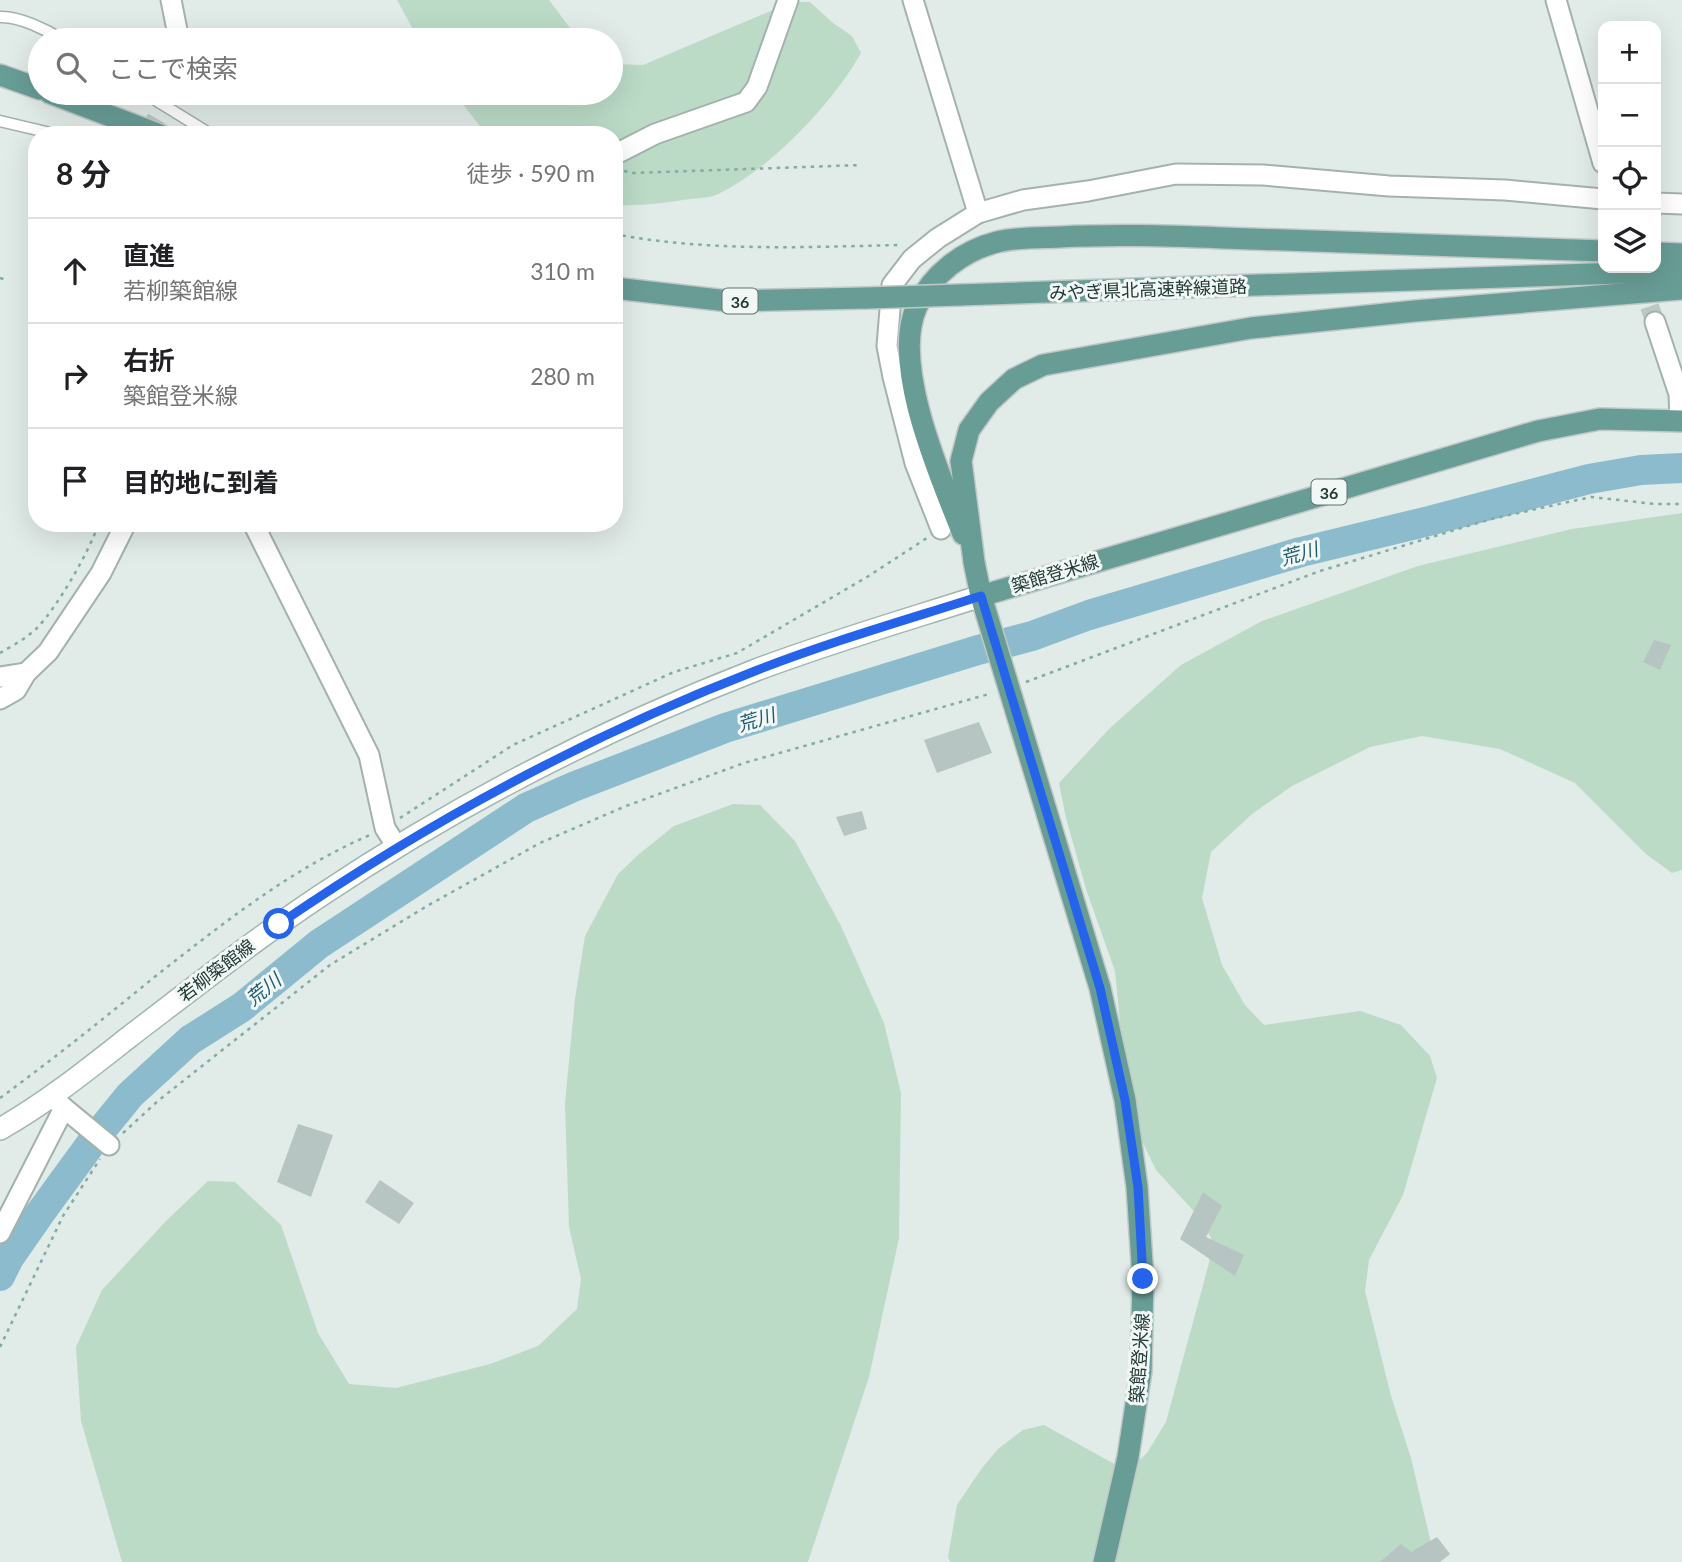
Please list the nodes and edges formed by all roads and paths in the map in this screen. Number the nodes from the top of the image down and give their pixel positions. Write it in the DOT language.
graph roads {
  1 [pos="171,0"];
  2 [pos="788,0"];
  3 [pos="913,0"];
  4 [pos="1556,0"];
  5 [pos="0,17"];
  6 [pos="37,28"];
  7 [pos="177,28"];
  8 [pos="0,75"];
  9 [pos="28,85"];
  10 [pos="81,105"];
  11 [pos="163,105"];
  12 [pos="0,121"];
  13 [pos="136,126"];
  14 [pos="197,126"];
  15 [pos="28,128"];
  16 [pos="1598,147"];
  17 [pos="623,150"];
  18 [pos="861,165"];
  19 [pos="623,171"];
  20 [pos="1598,199"];
  21 [pos="1661,203"];
  22 [pos="1682,204"];
  23 [pos="978,213"];
  24 [pos="623,236"];
  25 [pos="923,250"];
  26 [pos="1598,251"];
  27 [pos="1661,253"];
  28 [pos="1682,254"];
  29 [pos="1682,271"];
  30 [pos="0,278"];
  31 [pos="7,279"];
  32 [pos="623,289"];
  33 [pos="1682,289"];
  34 [pos="1655,322"];
  35 [pos="1681,421"];
  36 [pos="1682,504"];
  37 [pos="941,529"];
  38 [pos="96,532"];
  39 [pos="122,532"];
  40 [pos="258,532"];
  41 [pos="974,562"];
  42 [pos="981,596"];
  43 [pos="0,653"];
  44 [pos="26,673"];
  45 [pos="0,677"];
  46 [pos="1009,684"];
  47 [pos="0,699"];
  48 [pos="397,847"];
  49 [pos="64,1106"];
  50 [pos="0,1129"];
  51 [pos="110,1145"];
  52 [pos="0,1233"];
  53 [pos="0,1347"];
  54 [pos="1104,1562"];
  1 -- 7 [label="street"];
  2 -- 17 [label="street"];
  3 -- 23 [label="street"];
  4 -- 16 [label="street"];
  5 -- 6 [label="lane"];
  8 -- 9 [label="main road"];
  10 -- 13 [label="main road"];
  11 -- 14 [label="lane"];
  12 -- 15 [label="lane"];
  18 -- 19 [label="path"];
  20 -- 23 [label="street"];
  21 -- 22 [label="street"];
  23 -- 25 [label="street"];
  24 -- 25 [label="path"];
  25 -- 37 [label="street"];
  26 -- 41 [label="main road"];
  27 -- 28 [label="main road"];
  29 -- 32 [label="main road, みやぎ県北高速幹線道路 / 36, bridge"];
  30 -- 31 [label="path"];
  33 -- 41 [label="main road"];
  34 -- 35 [label="street"];
  35 -- 42 [label="main road, 築館登米線 / 36"];
  36 -- 46 [label="path"];
  38 -- 43 [label="path"];
  39 -- 44 [label="street"];
  40 -- 48 [label="street"];
  41 -- 42 [label="main road"];
  42 -- 46 [label="main road, 築館登米線"];
  42 -- 48 [label="main road, 若柳築館線"];
  44 -- 45 [label="street"];
  44 -- 47 [label="street"];
  46 -- 51 [label="path"];
  46 -- 54 [label="main road, 築館登米線"];
  48 -- 49 [label="main road, 若柳築館線"];
  49 -- 50 [label="main road, 若柳築館線"];
  49 -- 51 [label="street"];
  49 -- 52 [label="street"];
  51 -- 53 [label="path"];
}
